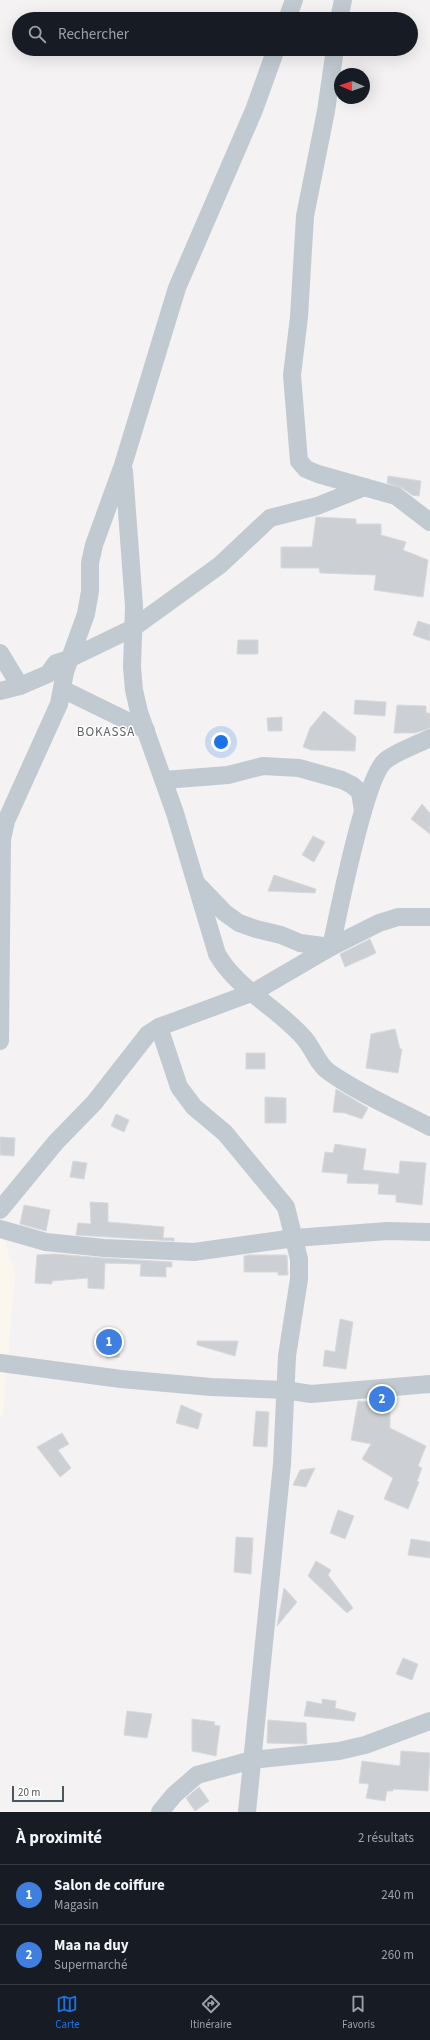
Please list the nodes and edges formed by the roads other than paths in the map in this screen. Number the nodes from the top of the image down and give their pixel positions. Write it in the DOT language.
graph roads {
  1 [pos="294,0"];
  2 [pos="343,0"];
  3 [pos="290,12"];
  4 [pos="340,12"];
  5 [pos="273,56"];
  6 [pos="334,56"];
  7 [pos="123,465"];
  8 [pos="365,487"];
  9 [pos="430,522"];
  10 [pos="133,628"];
  11 [pos="0,653"];
  12 [pos="70,659"];
  13 [pos="20,686"];
  14 [pos="62,689"];
  15 [pos="0,691"];
  16 [pos="146,730"];
  17 [pos="430,738"];
  18 [pos="379,770"];
  19 [pos="164,780"];
  20 [pos="342,780"];
  21 [pos="363,811"];
  22 [pos="197,884"];
  23 [pos="430,917"];
  24 [pos="331,947"];
  25 [pos="254,992"];
  26 [pos="159,1027"];
  27 [pos="0,1041"];
  28 [pos="430,1127"];
  29 [pos="0,1210"];
  30 [pos="0,1229"];
  31 [pos="430,1232"];
  32 [pos="295,1238"];
  33 [pos="0,1363"];
  34 [pos="430,1384"];
  35 [pos="285,1390"];
  36 [pos="430,1721"];
  37 [pos="252,1760"];
  38 [pos="160,1812"];
  39 [pos="247,1812"];
  1 -- 3 [label="street"];
  2 -- 4 [label="street"];
  5 -- 7 [label="street"];
  6 -- 8 [label="street"];
  7 -- 10 [label="street"];
  7 -- 12 [label="street"];
  8 -- 9 [label="street"];
  8 -- 10 [label="street"];
  10 -- 12 [label="street"];
  10 -- 16 [label="street"];
  11 -- 13 [label="street"];
  12 -- 13 [label="street"];
  12 -- 14 [label="street"];
  13 -- 15 [label="street"];
  14 -- 16 [label="street"];
  14 -- 27 [label="street"];
  16 -- 19 [label="street"];
  17 -- 18 [label="street"];
  18 -- 20 [label="street"];
  18 -- 21 [label="street"];
  19 -- 20 [label="street"];
  19 -- 22 [label="street"];
  20 -- 21 [label="street"];
  21 -- 24 [label="street"];
  22 -- 24 [label="street"];
  22 -- 25 [label="street"];
  23 -- 24 [label="street"];
  24 -- 25 [label="street"];
  25 -- 26 [label="street"];
  25 -- 28 [label="street"];
  26 -- 29 [label="street"];
  26 -- 32 [label="street"];
  30 -- 32 [label="street"];
  31 -- 32 [label="street"];
  32 -- 35 [label="street"];
  33 -- 35 [label="street"];
  34 -- 35 [label="street"];
  35 -- 37 [label="street"];
  36 -- 37 [label="street"];
  37 -- 38 [label="street"];
  37 -- 39 [label="street"];
}
